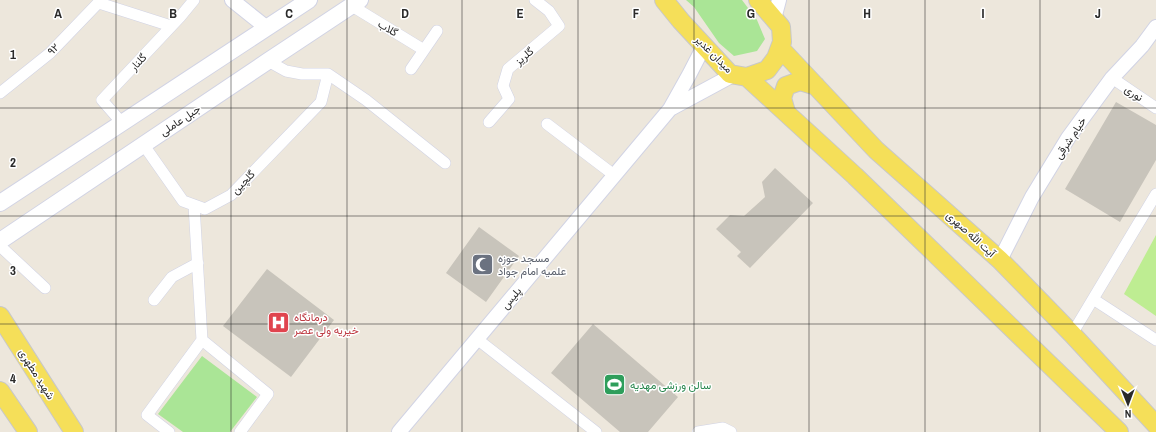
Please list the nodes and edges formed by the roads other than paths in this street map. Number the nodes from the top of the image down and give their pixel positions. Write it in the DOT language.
graph roads {
  1 [pos="194,0"];
  2 [pos="232,0"];
  3 [pos="308,0"];
  4 [pos="535,0"];
  5 [pos="664,0"];
  6 [pos="758,0"];
  7 [pos="780,0"];
  8 [pos="100,1"];
  9 [pos="356,3"];
  10 [pos="774,19"];
  11 [pos="171,26"];
  12 [pos="1156,27"];
  13 [pos="267,28"];
  14 [pos="438,31"];
  15 [pos="704,46"];
  16 [pos="780,48"];
  17 [pos="424,50"];
  18 [pos="268,61"];
  19 [pos="411,69"];
  20 [pos="328,74"];
  21 [pos="740,76"];
  22 [pos="1112,78"];
  23 [pos="816,86"];
  24 [pos="0,93"];
  25 [pos="1156,108"];
  26 [pos="670,109"];
  27 [pos="786,112"];
  28 [pos="489,122"];
  29 [pos="122,123"];
  30 [pos="547,124"];
  31 [pos="143,144"];
  32 [pos="445,163"];
  33 [pos="614,175"];
  34 [pos="1156,194"];
  35 [pos="0,204"];
  36 [pos="194,205"];
  37 [pos="1,241"];
  38 [pos="1000,260"];
  39 [pos="198,263"];
  40 [pos="45,288"];
  41 [pos="1093,299"];
  42 [pos="154,300"];
  43 [pos="0,316"];
  44 [pos="1072,334"];
  45 [pos="477,339"];
  46 [pos="202,340"];
  47 [pos="1156,340"];
  48 [pos="0,391"];
  49 [pos="1156,425"];
  50 [pos="28,432"];
  51 [pos="74,432"];
  52 [pos="169,432"];
  53 [pos="240,432"];
  54 [pos="399,432"];
  55 [pos="596,432"];
  56 [pos="698,432"];
  57 [pos="731,432"];
  58 [pos="1119,432"];
  1 -- 11 [label="street, گلنار"];
  2 -- 13 [label="street"];
  3 -- 13 [label="main road"];
  4 -- 28 [label="street, گلریز"];
  5 -- 15 [label="main road, میدان غدیر"];
  6 -- 10 [label="main road, میدان غدیر"];
  7 -- 10 [label="street"];
  8 -- 11 [label="street"];
  8 -- 24 [label="street, ۹۲"];
  9 -- 17 [label="street, گلاب"];
  9 -- 18 [label="main road, جبل عاملی"];
  10 -- 16 [label="main road, میدان غدیر"];
  11 -- 29 [label="street, گلنار"];
  12 -- 22 [label="street, خیام شرقی"];
  13 -- 29 [label="main road"];
  14 -- 17 [label="street"];
  15 -- 21 [label="main road, میدان غدیر"];
  15 -- 26 [label="street"];
  16 -- 21 [label="main road, میدان غدیر"];
  16 -- 23 [label="main road, آیت الله صهری"];
  17 -- 19 [label="street"];
  18 -- 20 [label="street"];
  18 -- 31 [label="main road, جبل عاملی"];
  20 -- 32 [label="street"];
  20 -- 36 [label="street, گلچین"];
  21 -- 26 [label="street"];
  21 -- 27 [label="main road"];
  22 -- 25 [label="street, نوری"];
  22 -- 38 [label="street, خیام شرقی"];
  23 -- 27 [label="main road"];
  23 -- 38 [label="main road, آیت الله صهری"];
  26 -- 33 [label="street, پلیس"];
  27 -- 58 [label="main road"];
  29 -- 35 [label="main road"];
  30 -- 33 [label="street"];
  31 -- 36 [label="street"];
  31 -- 37 [label="main road, جبل عاملی"];
  33 -- 45 [label="street, پلیس"];
  34 -- 41 [label="street"];
  36 -- 39 [label="street"];
  37 -- 40 [label="street"];
  38 -- 44 [label="main road, آیت الله صهری"];
  39 -- 42 [label="street"];
  39 -- 46 [label="street"];
  41 -- 44 [label="street"];
  41 -- 47 [label="street"];
  43 -- 51 [label="main road, شهید مطهری"];
  44 -- 49 [label="main road, آیت الله صهری"];
  45 -- 54 [label="street, پلیس"];
  45 -- 55 [label="street"];
  46 -- 52 [label="street"];
  46 -- 53 [label="street"];
  48 -- 50 [label="main road"];
  56 -- 57 [label="street"];
}
